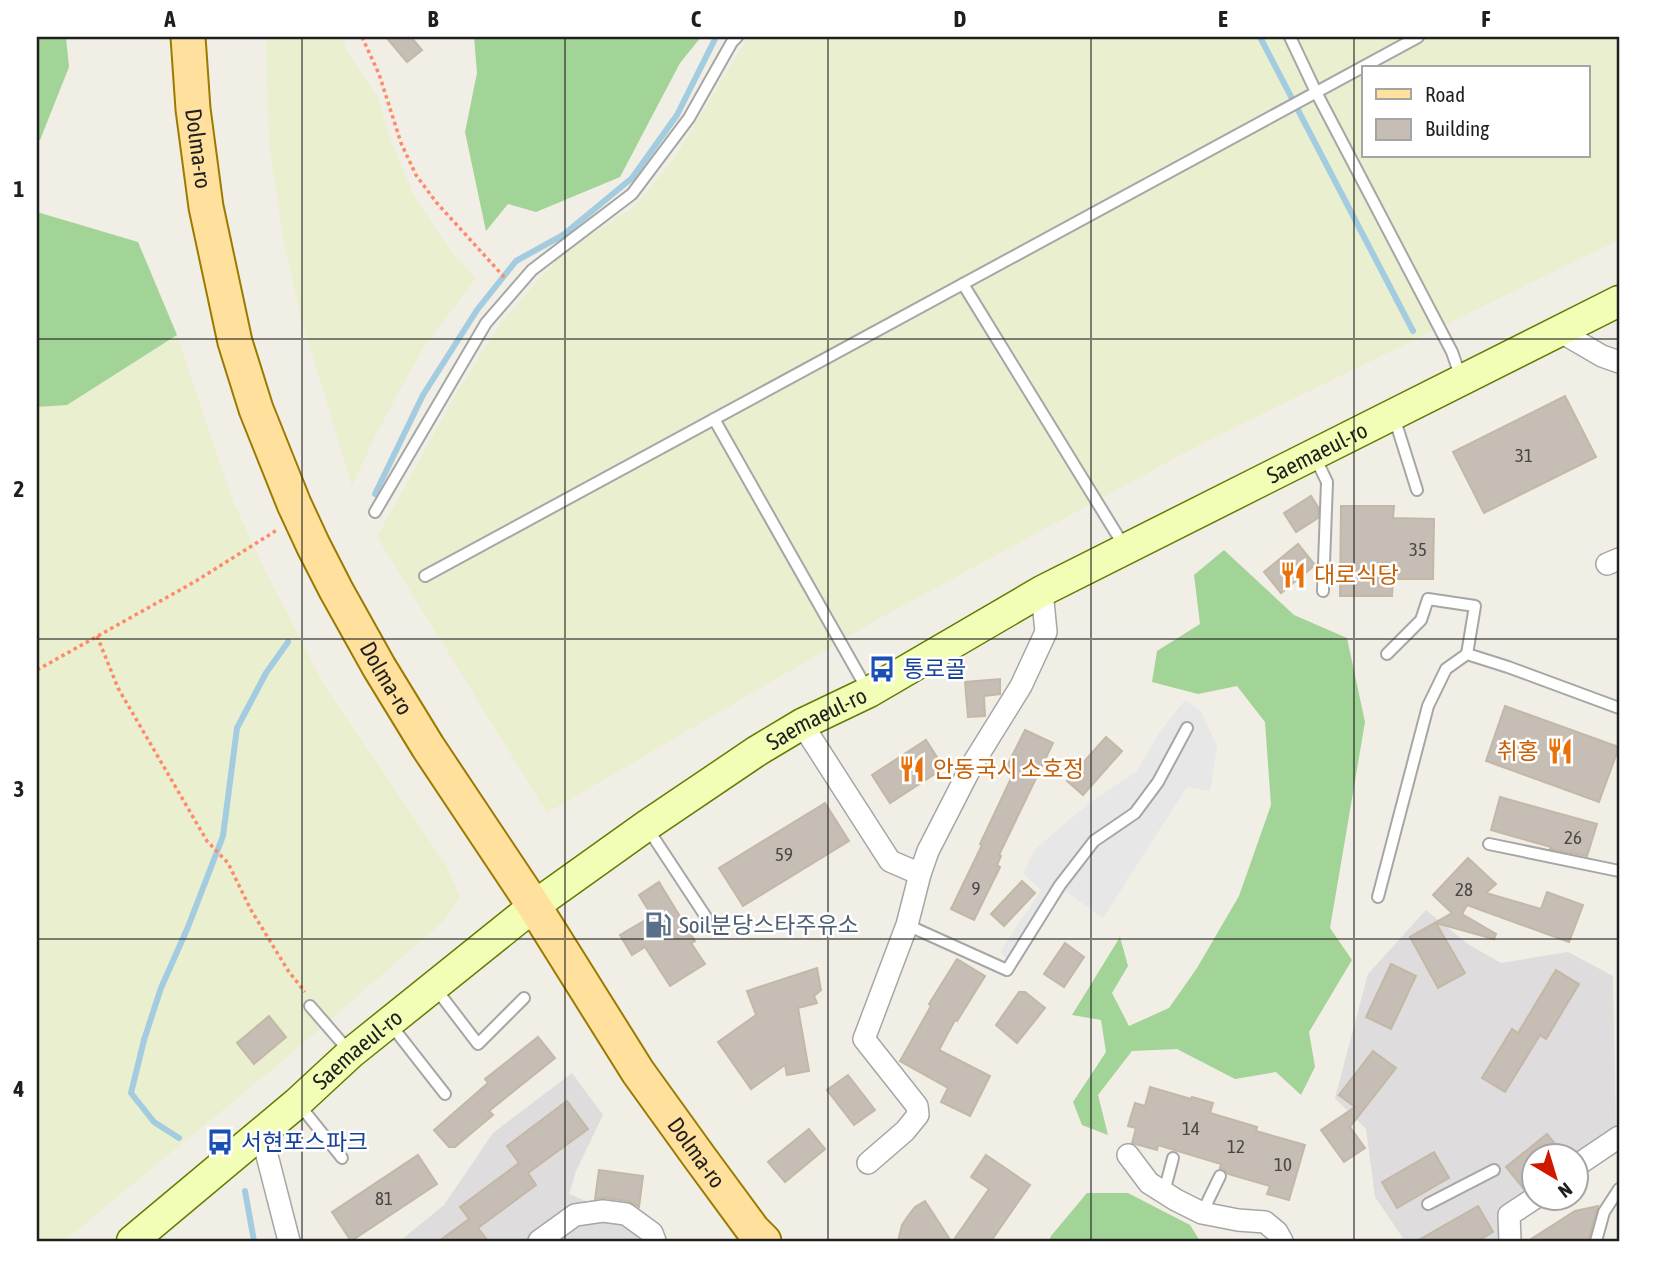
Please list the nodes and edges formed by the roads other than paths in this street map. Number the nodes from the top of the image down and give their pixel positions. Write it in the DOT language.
graph roads {
  1 [pos="188,37"];
  2 [pos="737,37"];
  3 [pos="1290,37"];
  4 [pos="1418,37"];
  5 [pos="1364,66"];
  6 [pos="1362,67"];
  7 [pos="1316,92"];
  8 [pos="963,284"];
  9 [pos="1619,301"];
  10 [pos="1559,331"];
  11 [pos="1619,362"];
  12 [pos="1461,380"];
  13 [pos="1393,414"];
  14 [pos="714,419"];
  15 [pos="1314,454"];
  16 [pos="1418,490"];
  17 [pos="374,512"];
  18 [pos="1126,549"];
  19 [pos="425,576"];
  20 [pos="1042,591"];
  21 [pos="1323,591"];
  22 [pos="1387,654"];
  23 [pos="1467,654"];
  24 [pos="869,692"];
  25 [pos="1619,708"];
  26 [pos="802,724"];
  27 [pos="1188,727"];
  28 [pos="646,826"];
  29 [pos="1489,844"];
  30 [pos="1619,871"];
  31 [pos="920,874"];
  32 [pos="1378,897"];
  33 [pos="534,906"];
  34 [pos="706,918"];
  35 [pos="907,925"];
  36 [pos="434,987"];
  37 [pos="524,998"];
  38 [pos="310,1006"];
  39 [pos="389,1023"];
  40 [pos="351,1053"];
  41 [pos="445,1094"];
  42 [pos="297,1102"];
  43 [pos="261,1132"];
  44 [pos="1619,1137"];
  45 [pos="1128,1156"];
  46 [pos="1590,1157"];
  47 [pos="342,1158"];
  48 [pos="1173,1158"];
  49 [pos="868,1163"];
  50 [pos="1494,1170"];
  51 [pos="1220,1176"];
  52 [pos="1619,1189"];
  53 [pos="1164,1192"];
  54 [pos="1428,1204"];
  55 [pos="1520,1208"];
  56 [pos="1202,1213"];
  57 [pos="146,1234"];
  58 [pos="289,1241"];
  59 [pos="539,1241"];
  60 [pos="655,1241"];
  61 [pos="764,1241"];
  62 [pos="1282,1241"];
  63 [pos="1510,1241"];
  64 [pos="1596,1241"];
  1 -- 33 [label="main road, Dolma-ro"];
  2 -- 17 [label="lane"];
  3 -- 7 [label="lane"];
  4 -- 5 [label="lane"];
  6 -- 7 [label="lane"];
  7 -- 8 [label="lane"];
  7 -- 12 [label="lane"];
  8 -- 14 [label="lane"];
  8 -- 18 [label="lane"];
  9 -- 10 [label="street, Saemaeul-ro"];
  10 -- 11 [label="street"];
  10 -- 12 [label="street, Saemaeul-ro"];
  12 -- 13 [label="street, Saemaeul-ro"];
  13 -- 15 [label="street, Saemaeul-ro"];
  13 -- 16 [label="lane"];
  14 -- 19 [label="lane"];
  14 -- 24 [label="lane"];
  15 -- 18 [label="street, Saemaeul-ro"];
  15 -- 21 [label="lane"];
  18 -- 20 [label="street, Saemaeul-ro"];
  20 -- 24 [label="street, Saemaeul-ro"];
  20 -- 31 [label="street"];
  22 -- 23 [label="lane"];
  23 -- 25 [label="lane"];
  23 -- 32 [label="lane"];
  24 -- 26 [label="street, Saemaeul-ro"];
  26 -- 28 [label="street, Saemaeul-ro"];
  26 -- 31 [label="street"];
  27 -- 35 [label="lane"];
  28 -- 33 [label="street, Saemaeul-ro"];
  28 -- 34 [label="lane"];
  29 -- 30 [label="lane"];
  31 -- 35 [label="street"];
  33 -- 36 [label="street, Saemaeul-ro"];
  33 -- 61 [label="main road, Dolma-ro"];
  35 -- 49 [label="street"];
  36 -- 37 [label="lane"];
  36 -- 39 [label="street, Saemaeul-ro"];
  38 -- 40 [label="lane"];
  39 -- 40 [label="street, Saemaeul-ro"];
  39 -- 41 [label="lane"];
  40 -- 42 [label="street, Saemaeul-ro"];
  42 -- 43 [label="street, Saemaeul-ro"];
  42 -- 47 [label="lane"];
  43 -- 57 [label="street, Saemaeul-ro"];
  43 -- 58 [label="street"];
  44 -- 46 [label="street"];
  45 -- 53 [label="street"];
  48 -- 53 [label="lane"];
  50 -- 54 [label="lane"];
  51 -- 56 [label="lane"];
  52 -- 64 [label="lane"];
  53 -- 56 [label="street"];
  55 -- 63 [label="street"];
  56 -- 62 [label="street"];
  59 -- 60 [label="street"];
}
